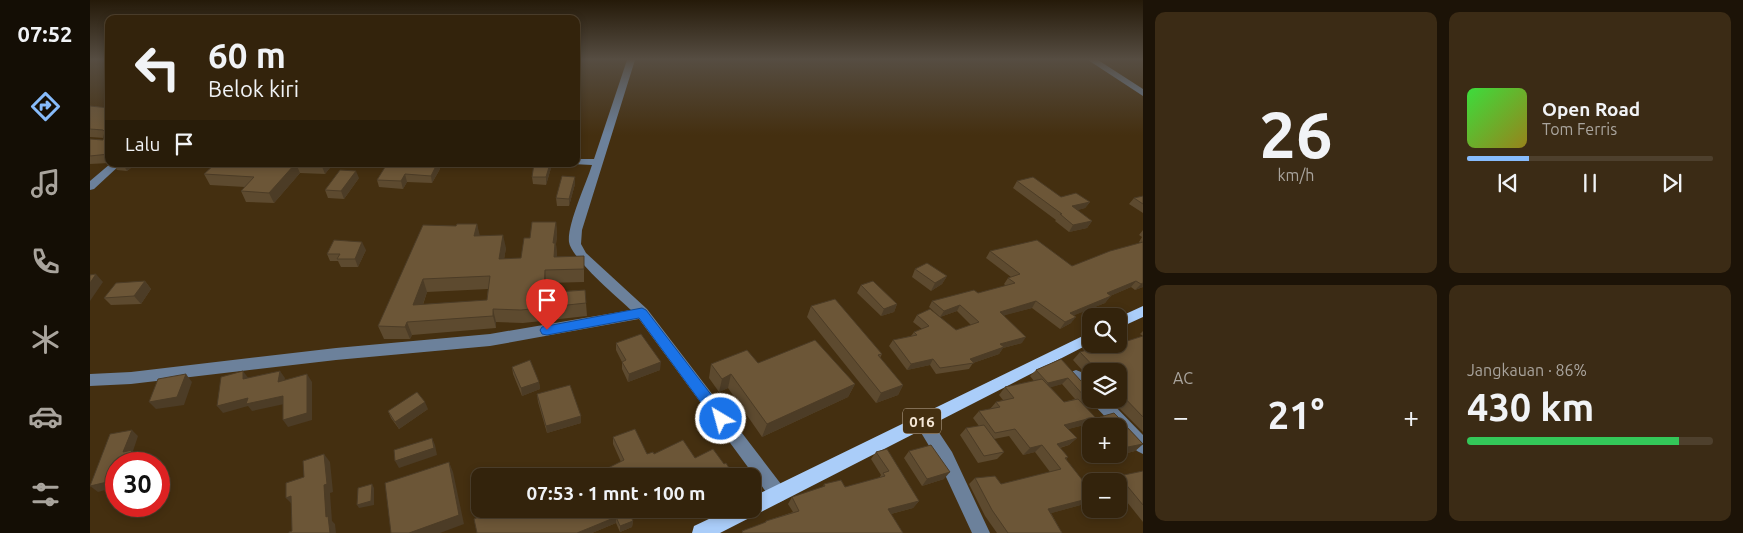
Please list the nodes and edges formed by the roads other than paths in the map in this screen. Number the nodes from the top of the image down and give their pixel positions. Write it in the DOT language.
graph roads {
  1 [pos="623,85"];
  2 [pos="1132,85"];
  3 [pos="1143,92"];
  4 [pos="580,162"];
  5 [pos="598,162"];
  6 [pos="113,167"];
  7 [pos="90,187"];
  8 [pos="1143,312"];
  9 [pos="642,313"];
  10 [pos="1127,319"];
  11 [pos="1082,341"];
  12 [pos="1056,354"];
  13 [pos="90,380"];
  14 [pos="1082,382"];
  15 [pos="1107,408"];
  16 [pos="922,421"];
  17 [pos="1143,446"];
  18 [pos="778,494"];
  19 [pos="761,502"];
  20 [pos="733,518"];
  21 [pos="707,532"];
  22 [pos="982,533"];
  1 -- 5 [label="street"];
  2 -- 3 [label="street"];
  4 -- 5 [label="street"];
  5 -- 9 [label="street"];
  6 -- 7 [label="street"];
  8 -- 10 [label="main road"];
  9 -- 13 [label="street"];
  9 -- 18 [label="street"];
  11 -- 12 [label="main road, 016"];
  12 -- 14 [label="street"];
  12 -- 16 [label="main road, 016"];
  15 -- 17 [label="street"];
  16 -- 18 [label="main road, 016"];
  16 -- 22 [label="street"];
  18 -- 19 [label="main road, 016"];
  20 -- 21 [label="main road"];
}
